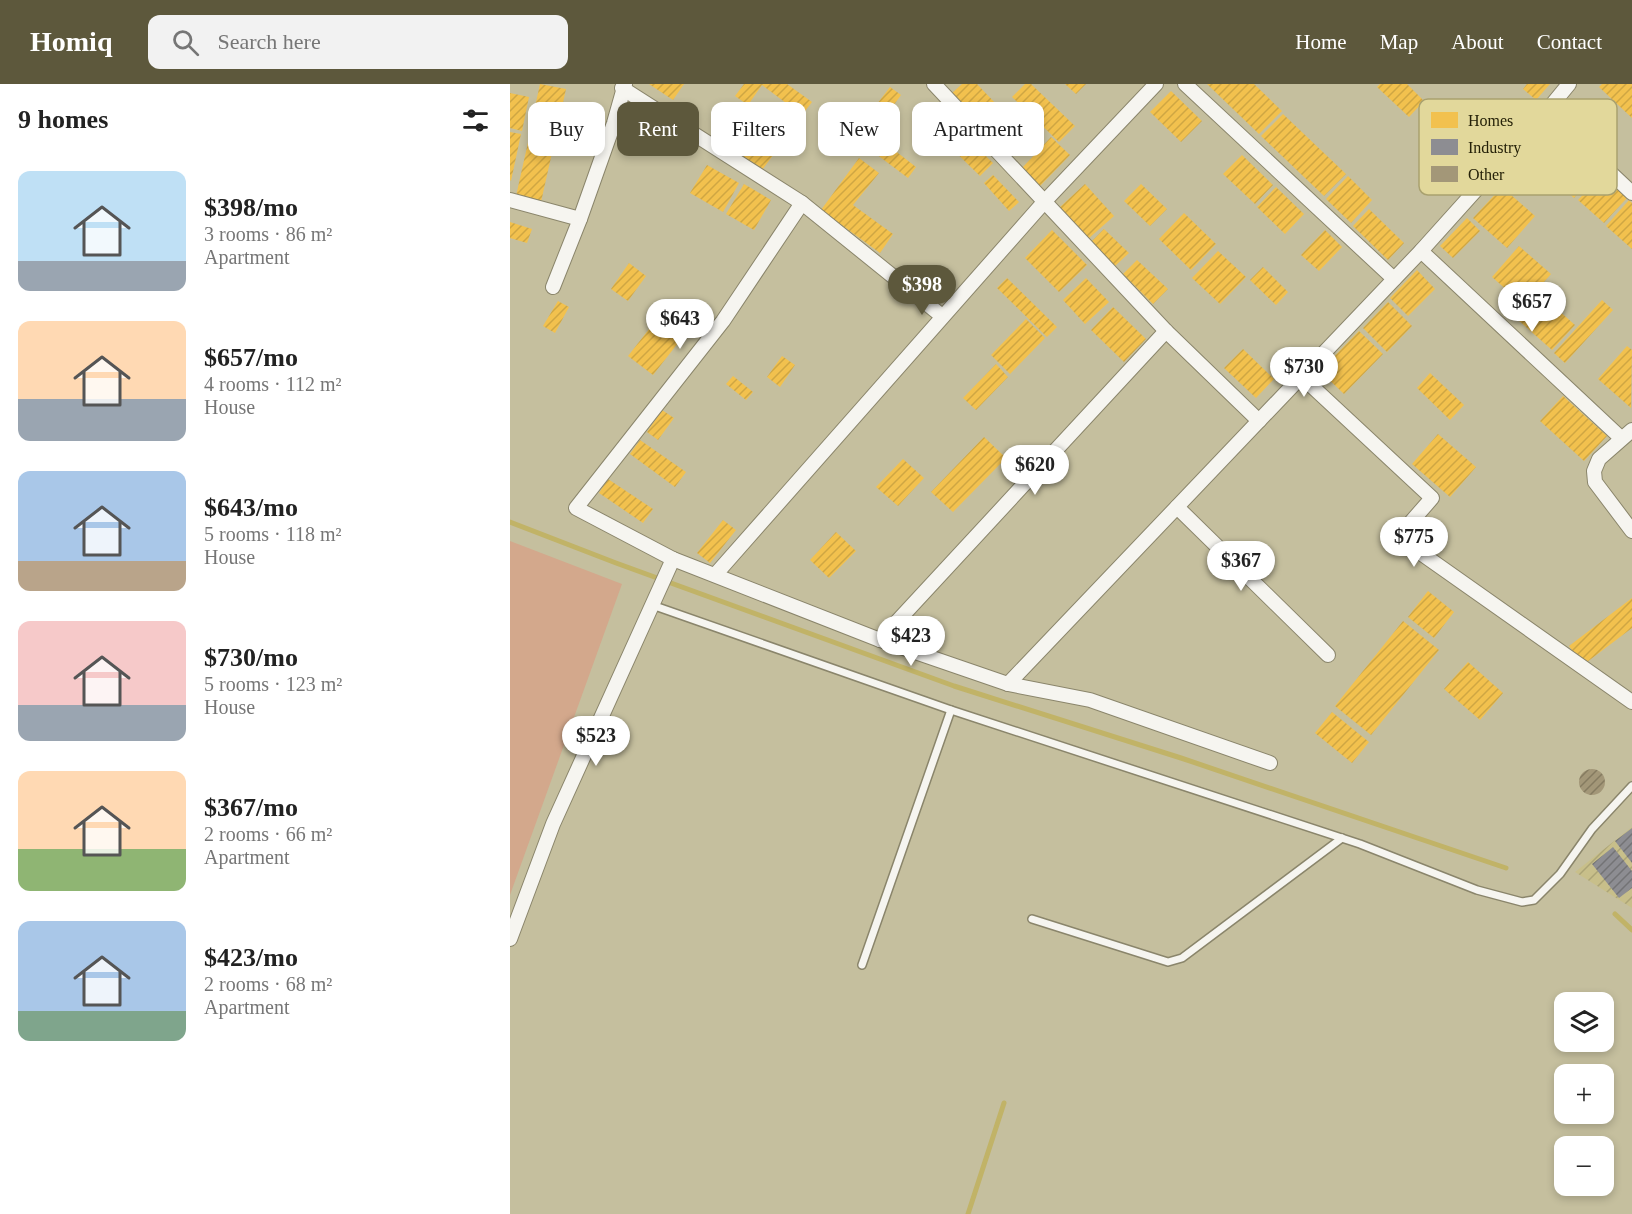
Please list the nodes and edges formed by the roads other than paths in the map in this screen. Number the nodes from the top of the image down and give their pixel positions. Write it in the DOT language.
graph roads {
  1 [pos="934,84"];
  2 [pos="1156,84"];
  3 [pos="1185,84"];
  4 [pos="1569,84"];
  5 [pos="624,86"];
  6 [pos="1557,99"];
  7 [pos="1617,179"];
  8 [pos="1632,193"];
  9 [pos="1471,195"];
  10 [pos="510,200"];
  11 [pos="1045,201"];
  12 [pos="802,203"];
  13 [pos="580,219"];
  14 [pos="1421,251"];
  15 [pos="1394,279"];
  16 [pos="553,287"];
  17 [pos="942,316"];
  18 [pos="1166,330"];
  19 [pos="1302,377"];
  20 [pos="1259,421"];
  21 [pos="1626,434"];
  22 [pos="1177,507"];
  23 [pos="1632,531"];
  24 [pos="673,559"];
  25 [pos="715,575"];
  26 [pos="652,605"];
  27 [pos="880,640"];
  28 [pos="1328,655"];
  29 [pos="1008,684"];
  30 [pos="1632,702"];
  31 [pos="951,710"];
  32 [pos="1270,763"];
  33 [pos="1632,786"];
  34 [pos="1342,838"];
  35 [pos="1032,920"];
  36 [pos="510,939"];
  37 [pos="862,965"];
  1 -- 11 [label="street"];
  2 -- 11 [label="street"];
  3 -- 15 [label="street"];
  4 -- 6 [label="street"];
  5 -- 12 [label="street"];
  5 -- 13 [label="street"];
  7 -- 8 [label="street"];
  9 -- 14 [label="street"];
  10 -- 13 [label="street"];
  11 -- 17 [label="street"];
  11 -- 18 [label="street"];
  12 -- 17 [label="street"];
  12 -- 24 [label="street"];
  13 -- 16 [label="street"];
  14 -- 15 [label="street"];
  14 -- 21 [label="street"];
  15 -- 19 [label="street"];
  17 -- 25 [label="street"];
  18 -- 20 [label="street"];
  18 -- 27 [label="street"];
  19 -- 20 [label="street"];
  19 -- 30 [label="street"];
  20 -- 22 [label="street"];
  21 -- 23 [label="street"];
  22 -- 28 [label="street"];
  22 -- 29 [label="street"];
  24 -- 25 [label="street"];
  24 -- 26 [label="street"];
  25 -- 27 [label="street"];
  26 -- 31 [label="lane"];
  26 -- 36 [label="street"];
  27 -- 29 [label="street"];
  29 -- 32 [label="street"];
  31 -- 34 [label="lane"];
  31 -- 37 [label="lane"];
  33 -- 34 [label="lane"];
  34 -- 35 [label="lane"];
}
